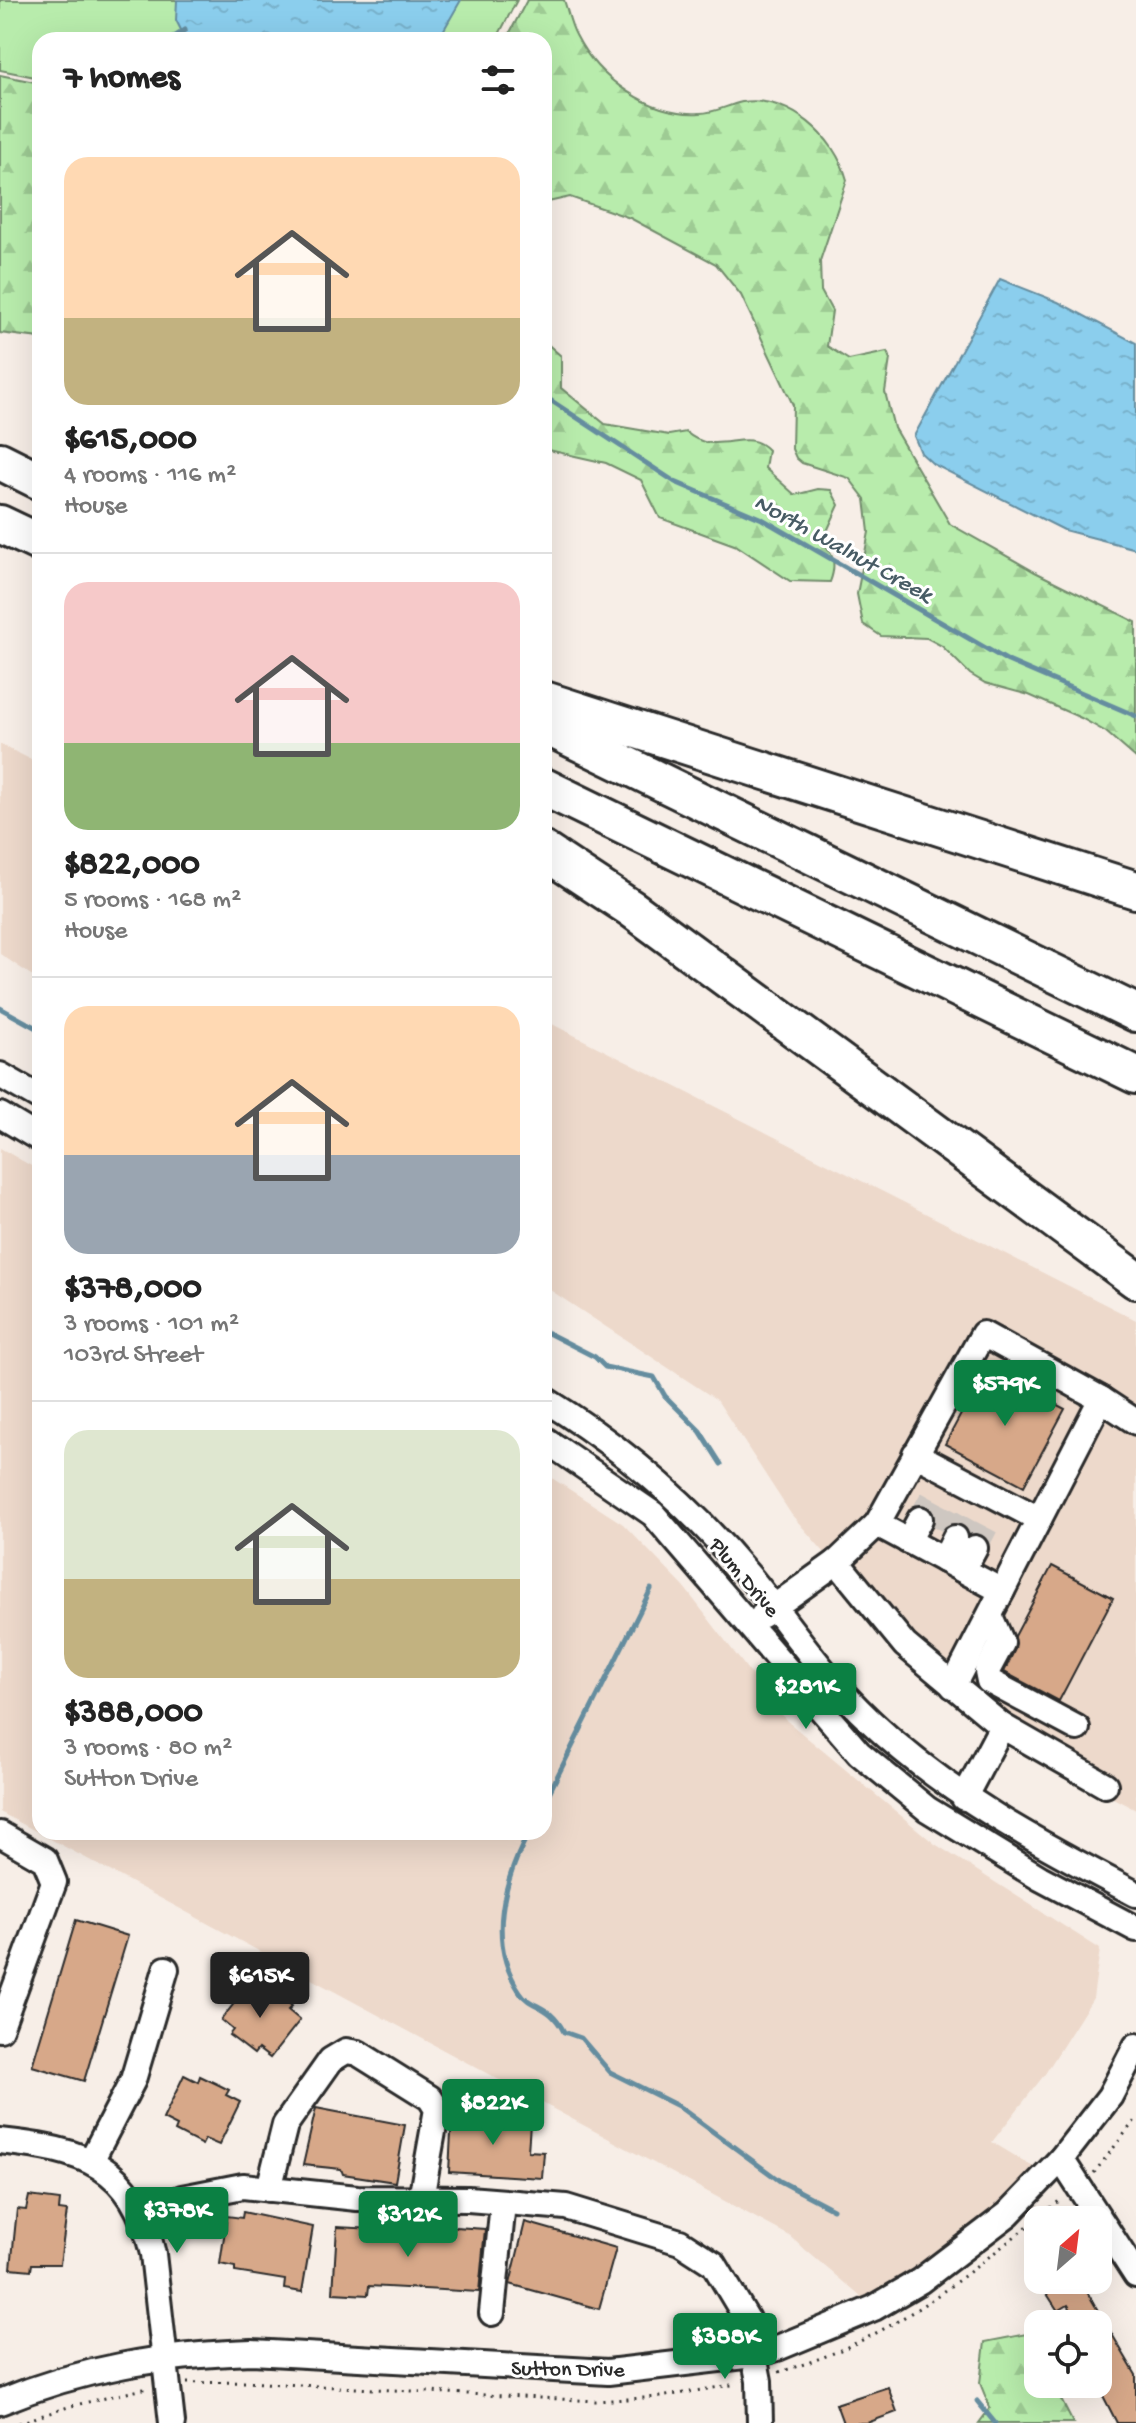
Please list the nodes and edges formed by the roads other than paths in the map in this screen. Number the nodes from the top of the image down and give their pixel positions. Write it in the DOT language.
graph roads {
  1 [pos="0,461"];
  2 [pos="32,477"];
  3 [pos="0,524"];
  4 [pos="32,539"];
  5 [pos="552,703"];
  6 [pos="552,729"];
  7 [pos="552,791"];
  8 [pos="552,856"];
  9 [pos="1136,890"];
  10 [pos="1136,1013"];
  11 [pos="0,1075"];
  12 [pos="1136,1075"];
  13 [pos="32,1093"];
  14 [pos="0,1115"];
  15 [pos="32,1134"];
  16 [pos="1136,1280"];
  17 [pos="1101,1399"];
  18 [pos="552,1404"];
  19 [pos="1136,1422"];
  20 [pos="552,1445"];
  21 [pos="915,1454"];
  22 [pos="1039,1519"];
  23 [pos="877,1524"];
  24 [pos="837,1562"];
  25 [pos="1002,1591"];
  26 [pos="774,1607"];
  27 [pos="990,1616"];
  28 [pos="748,1625"];
  29 [pos="953,1686"];
  30 [pos="1002,1726"];
  31 [pos="1077,1728"];
  32 [pos="1105,1785"];
  33 [pos="964,1798"];
  34 [pos="0,1834"];
  35 [pos="1136,1894"];
  36 [pos="1136,1929"];
  37 [pos="166,1969"];
  38 [pos="0,2029"];
  39 [pos="1136,2046"];
  40 [pos="0,2141"];
  41 [pos="1061,2159"];
  42 [pos="91,2161"];
  43 [pos="269,2189"];
  44 [pos="421,2199"];
  45 [pos="503,2203"];
  46 [pos="143,2217"];
  47 [pos="1136,2275"];
  48 [pos="492,2313"];
  49 [pos="753,2355"];
  50 [pos="164,2357"];
  51 [pos="0,2402"];
  52 [pos="172,2423"];
  53 [pos="760,2423"];
  1 -- 2 [label="highway"];
  3 -- 4 [label="highway"];
  5 -- 9 [label="highway"];
  6 -- 10 [label="highway"];
  7 -- 12 [label="highway"];
  8 -- 16 [label="highway"];
  11 -- 13 [label="street"];
  14 -- 15 [label="street"];
  17 -- 19 [label="street"];
  17 -- 21 [label="street"];
  17 -- 22 [label="street"];
  18 -- 26 [label="street, Plum Drive"];
  20 -- 28 [label="street, Plum Drive"];
  21 -- 22 [label="street"];
  21 -- 23 [label="street"];
  22 -- 25 [label="street"];
  23 -- 24 [label="street"];
  23 -- 25 [label="street"];
  24 -- 26 [label="street"];
  24 -- 29 [label="street"];
  25 -- 27 [label="street"];
  26 -- 28 [label="street"];
  26 -- 33 [label="street, Plum Drive"];
  27 -- 29 [label="street"];
  27 -- 31 [label="street"];
  28 -- 36 [label="street, Plum Drive"];
  29 -- 30 [label="street"];
  30 -- 32 [label="street"];
  30 -- 33 [label="street"];
  33 -- 35 [label="street, Plum Drive"];
  34 -- 38 [label="street"];
  37 -- 42 [label="street"];
  39 -- 41 [label="street, Sutton Drive"];
  40 -- 42 [label="street"];
  41 -- 47 [label="street"];
  41 -- 49 [label="street, Sutton Drive"];
  42 -- 46 [label="street"];
  43 -- 44 [label="street"];
  43 -- 44 [label="street"];
  43 -- 46 [label="street"];
  44 -- 45 [label="street"];
  45 -- 48 [label="street"];
  45 -- 49 [label="street"];
  46 -- 50 [label="street"];
  49 -- 50 [label="street, Sutton Drive"];
  49 -- 53 [label="street"];
  50 -- 51 [label="street, Sutton Drive"];
  50 -- 52 [label="street"];
}
